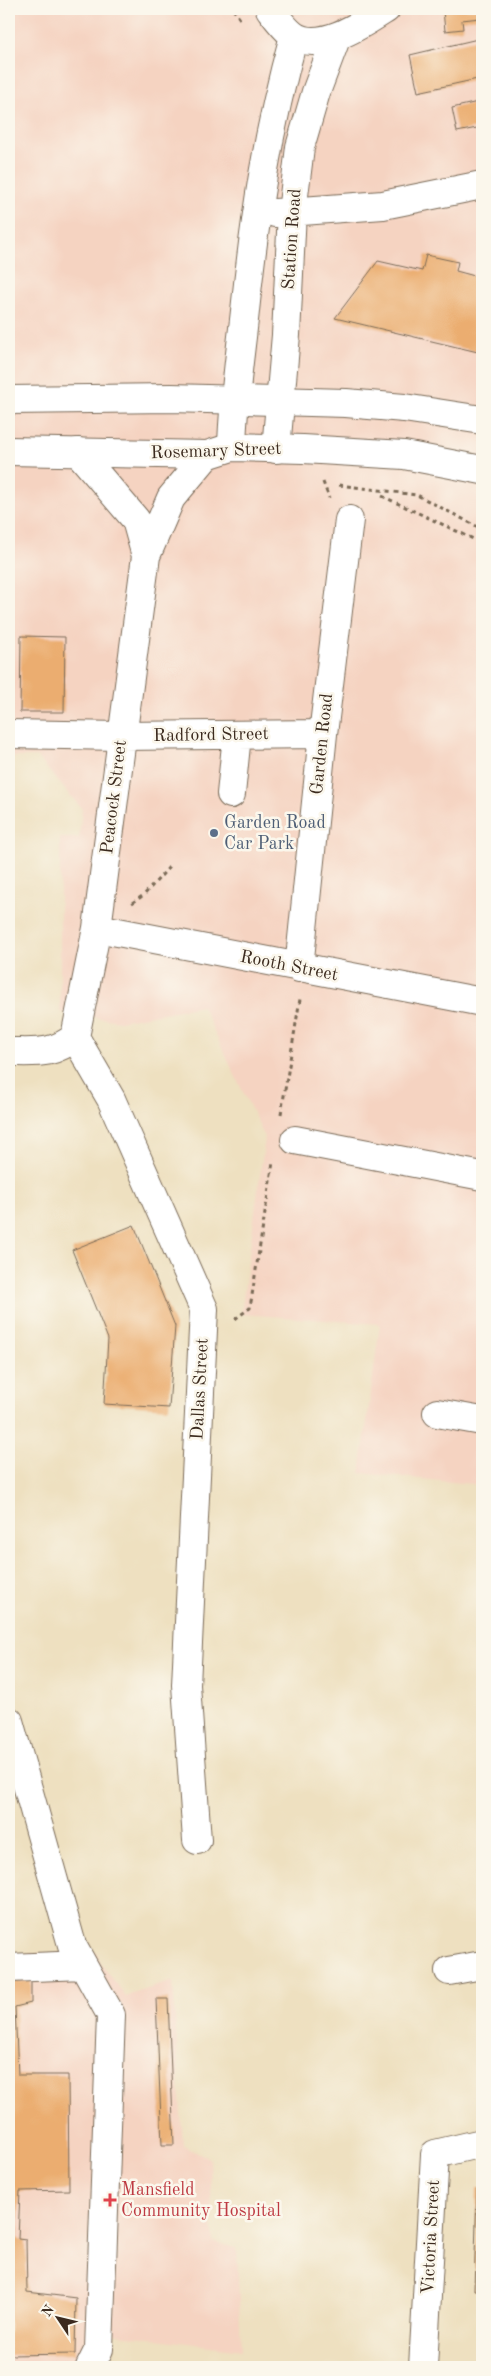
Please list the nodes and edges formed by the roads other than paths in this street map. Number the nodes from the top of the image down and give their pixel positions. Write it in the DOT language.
graph roads {
  1 [pos="386,9"];
  2 [pos="274,11"];
  3 [pos="294,36"];
  4 [pos="337,36"];
  5 [pos="482,185"];
  6 [pos="292,212"];
  7 [pos="256,214"];
  8 [pos="233,399"];
  9 [pos="9,400"];
  10 [pos="279,402"];
  11 [pos="482,420"];
  12 [pos="276,449"];
  13 [pos="9,451"];
  14 [pos="219,451"];
  15 [pos="78,452"];
  16 [pos="482,470"];
  17 [pos="340,513"];
  18 [pos="146,556"];
  19 [pos="9,734"];
  20 [pos="323,734"];
  21 [pos="237,735"];
  22 [pos="122,736"];
  23 [pos="231,794"];
  24 [pos="97,928"];
  25 [pos="302,968"];
  26 [pos="482,1002"];
  27 [pos="76,1037"];
  28 [pos="9,1052"];
  29 [pos="283,1139"];
  30 [pos="482,1176"];
  31 [pos="437,1413"];
  32 [pos="482,1421"];
  33 [pos="9,1721"];
  34 [pos="197,1840"];
  35 [pos="83,1965"];
  36 [pos="482,1965"];
  37 [pos="9,1968"];
  38 [pos="449,1971"];
  39 [pos="482,2143"];
  40 [pos="90,2367"];
  41 [pos="423,2367"];
  1 -- 4 [label="main road"];
  2 -- 3 [label="main road"];
  3 -- 4 [label="main road"];
  3 -- 7 [label="main road, Station Road"];
  4 -- 6 [label="main road, Station Road"];
  5 -- 6 [label="main road"];
  6 -- 7 [label="main road"];
  6 -- 10 [label="main road, Station Road"];
  7 -- 8 [label="main road, Station Road"];
  8 -- 9 [label="main road"];
  8 -- 10 [label="main road"];
  8 -- 14 [label="main road, Station Road"];
  10 -- 11 [label="main road"];
  10 -- 12 [label="main road, Station Road"];
  12 -- 14 [label="main road, Rosemary Street"];
  12 -- 16 [label="main road, Rosemary Street"];
  13 -- 15 [label="main road, Rosemary Street"];
  14 -- 15 [label="main road, Rosemary Street"];
  14 -- 18 [label="main road, Peacock Street"];
  15 -- 18 [label="main road, Peacock Street"];
  17 -- 20 [label="main road, Garden Road"];
  18 -- 22 [label="main road, Peacock Street"];
  19 -- 22 [label="main road, Radford Street"];
  20 -- 21 [label="main road, Radford Street"];
  20 -- 25 [label="main road, Garden Road"];
  21 -- 22 [label="main road, Radford Street"];
  21 -- 23 [label="main road"];
  22 -- 24 [label="main road, Peacock Street"];
  24 -- 25 [label="main road, Rooth Street"];
  24 -- 27 [label="main road, Peacock Street"];
  25 -- 26 [label="main road, Rooth Street"];
  27 -- 28 [label="main road"];
  27 -- 34 [label="main road, Dallas Street"];
  29 -- 30 [label="main road"];
  31 -- 32 [label="main road"];
  33 -- 35 [label="main road"];
  35 -- 37 [label="main road"];
  35 -- 40 [label="main road"];
  36 -- 38 [label="main road"];
  39 -- 41 [label="main road, Victoria Street"];
}
